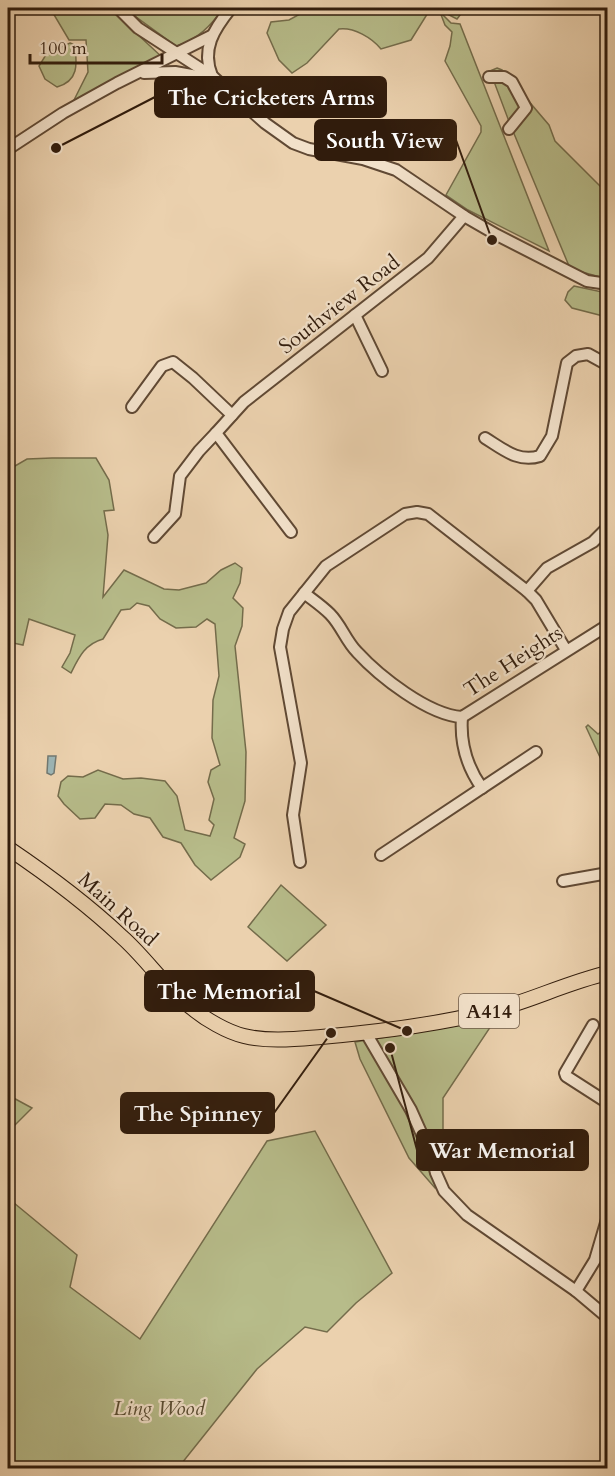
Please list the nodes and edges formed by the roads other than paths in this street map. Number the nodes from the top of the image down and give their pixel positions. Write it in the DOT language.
graph roads {
  1 [pos="118,8"];
  2 [pos="231,8"];
  3 [pos="211,36"];
  4 [pos="177,54"];
  5 [pos="138,73"];
  6 [pos="489,77"];
  7 [pos="215,79"];
  8 [pos="509,129"];
  9 [pos="8,149"];
  10 [pos="464,216"];
  11 [pos="608,284"];
  12 [pos="355,315"];
  13 [pos="608,365"];
  14 [pos="382,371"];
  15 [pos="132,406"];
  16 [pos="232,415"];
  17 [pos="216,433"];
  18 [pos="485,438"];
  19 [pos="608,527"];
  20 [pos="291,532"];
  21 [pos="154,537"];
  22 [pos="527,591"];
  23 [pos="304,593"];
  24 [pos="608,625"];
  25 [pos="566,650"];
  26 [pos="462,717"];
  27 [pos="536,752"];
  28 [pos="482,788"];
  29 [pos="8,848"];
  30 [pos="381,855"];
  31 [pos="300,862"];
  32 [pos="608,873"];
  33 [pos="563,881"];
  34 [pos="608,973"];
  35 [pos="593,1025"];
  36 [pos="366,1033"];
  37 [pos="608,1103"];
  38 [pos="608,1216"];
  39 [pos="576,1292"];
  40 [pos="608,1318"];
  1 -- 4 [label="street"];
  2 -- 3 [label="street"];
  3 -- 4 [label="street"];
  3 -- 7 [label="street"];
  4 -- 5 [label="street"];
  4 -- 7 [label="street"];
  5 -- 7 [label="street"];
  5 -- 9 [label="street"];
  6 -- 8 [label="street"];
  7 -- 10 [label="street"];
  10 -- 11 [label="street"];
  10 -- 12 [label="street, Southview Road"];
  12 -- 14 [label="street"];
  12 -- 16 [label="street, Southview Road"];
  13 -- 18 [label="street"];
  15 -- 16 [label="street"];
  16 -- 17 [label="street, Southview Road"];
  17 -- 20 [label="street"];
  17 -- 21 [label="street, Southview Road"];
  19 -- 22 [label="street"];
  22 -- 23 [label="street"];
  22 -- 25 [label="street"];
  23 -- 26 [label="street, The Heights"];
  23 -- 31 [label="street"];
  24 -- 25 [label="street, The Heights"];
  25 -- 26 [label="street, The Heights"];
  26 -- 28 [label="street"];
  27 -- 28 [label="street"];
  28 -- 30 [label="street"];
  29 -- 36 [label="main road, Main Road / A414"];
  32 -- 33 [label="street"];
  34 -- 36 [label="main road, A414"];
  35 -- 37 [label="street"];
  36 -- 39 [label="street"];
  38 -- 39 [label="street"];
  39 -- 40 [label="street"];
}
